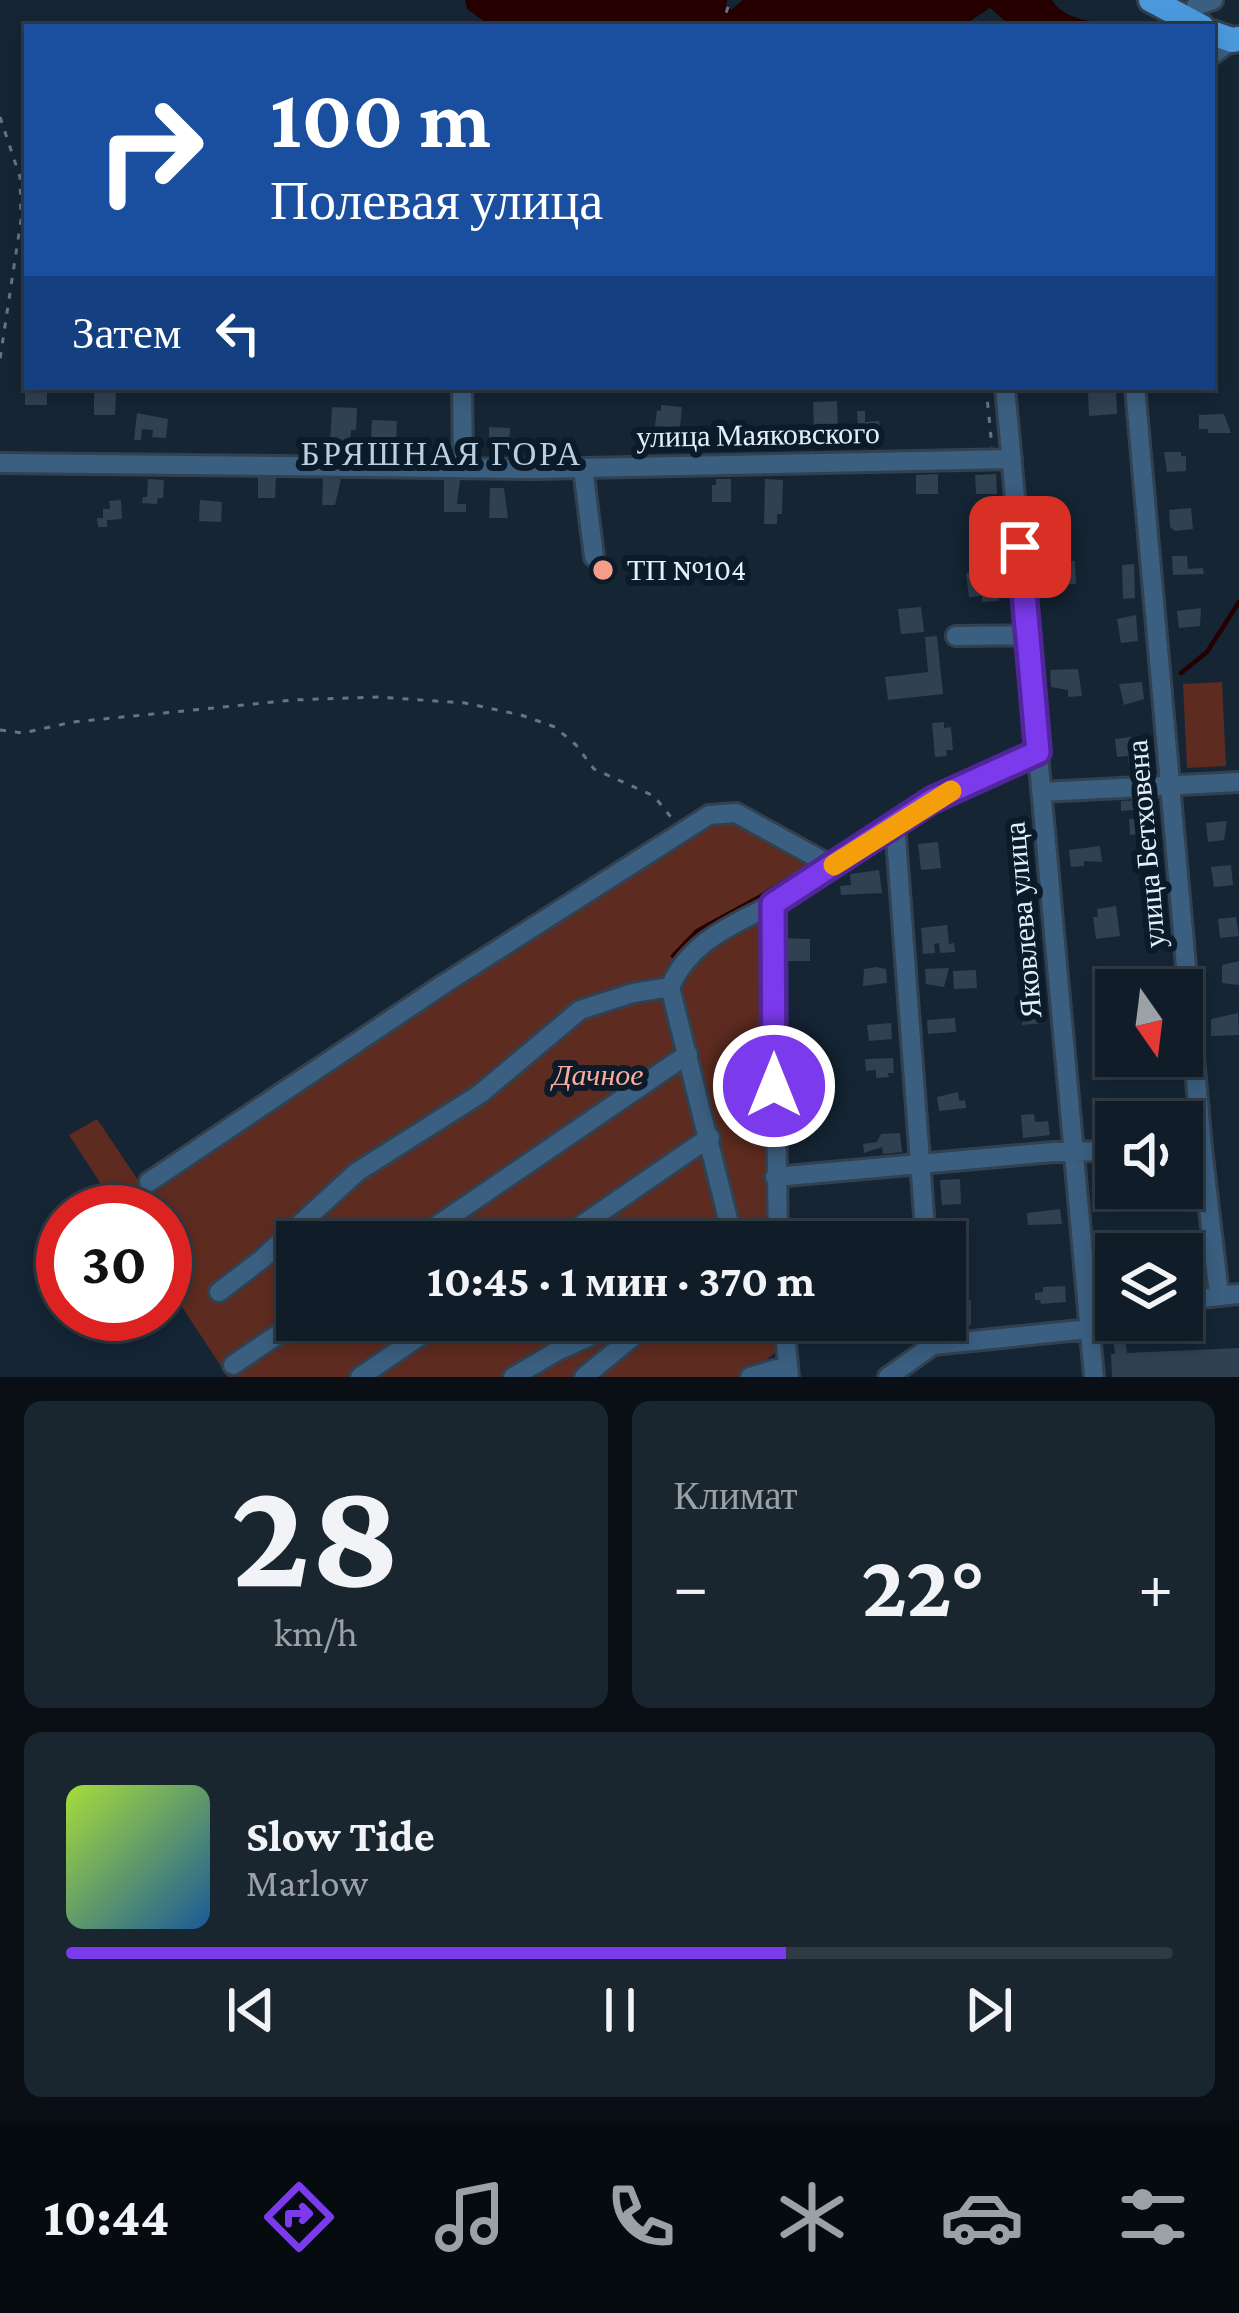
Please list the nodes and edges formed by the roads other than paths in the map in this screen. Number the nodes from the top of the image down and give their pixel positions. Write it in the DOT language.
graph roads {
  1 [pos="1151,0"];
  2 [pos="1208,24"];
  3 [pos="462,390"];
  4 [pos="1005,390"];
  5 [pos="1135,390"];
  6 [pos="1003,460"];
  7 [pos="0,464"];
  8 [pos="463,465"];
  9 [pos="583,468"];
  10 [pos="594,557"];
  11 [pos="1028,635"];
  12 [pos="956,636"];
  13 [pos="1038,752"];
  14 [pos="1239,782"];
  15 [pos="1171,784"];
  16 [pos="1042,792"];
  17 [pos="896,824"];
  18 [pos="832,866"];
  19 [pos="773,904"];
  20 [pos="670,987"];
  21 [pos="688,1054"];
  22 [pos="1189,1101"];
  23 [pos="710,1138"];
  24 [pos="1095,1151"];
  25 [pos="1073,1152"];
  26 [pos="921,1164"];
  27 [pos="775,1177"];
  28 [pos="149,1182"];
  29 [pos="1203,1191"];
  30 [pos="444,1221"];
  31 [pos="588,1221"];
  32 [pos="728,1221"];
  33 [pos="777,1221"];
  34 [pos="925,1221"];
  35 [pos="219,1292"];
  36 [pos="1229,1294"];
  37 [pos="1095,1317"];
  38 [pos="1090,1319"];
  39 [pos="276,1335"];
  40 [pos="412,1341"];
  41 [pos="579,1341"];
  42 [pos="628,1341"];
  43 [pos="786,1341"];
  44 [pos="933,1341"];
  45 [pos="933,1345"];
  46 [pos="233,1365"];
  47 [pos="788,1371"];
  48 [pos="360,1377"];
  49 [pos="513,1377"];
  50 [pos="584,1377"];
  51 [pos="750,1377"];
  52 [pos="888,1377"];
  53 [pos="1094,1377"];
  1 -- 2 [label="main road"];
  3 -- 8 [label="street"];
  4 -- 6 [label="street, Яковлева улица"];
  5 -- 15 [label="street, улица Бетховена"];
  6 -- 9 [label="street, улица Маяковского"];
  6 -- 11 [label="street, Яковлева улица"];
  7 -- 8 [label="street, улица Маяковского"];
  8 -- 9 [label="street, улица Маяковского"];
  9 -- 10 [label="street"];
  11 -- 12 [label="street"];
  11 -- 13 [label="street, Яковлева улица"];
  13 -- 16 [label="street, Яковлева улица"];
  13 -- 17 [label="street"];
  14 -- 15 [label="street"];
  15 -- 16 [label="street"];
  15 -- 22 [label="street, улица Бетховена"];
  16 -- 25 [label="street, Яковлева улица"];
  17 -- 18 [label="street"];
  17 -- 26 [label="street"];
  18 -- 19 [label="street"];
  18 -- 28 [label="street"];
  19 -- 20 [label="street"];
  19 -- 27 [label="street"];
  20 -- 21 [label="street"];
  20 -- 35 [label="street"];
  21 -- 23 [label="street"];
  21 -- 30 [label="street"];
  23 -- 31 [label="street"];
  23 -- 32 [label="street"];
  24 -- 25 [label="street"];
  25 -- 26 [label="street"];
  25 -- 38 [label="street, Яковлева улица"];
  26 -- 27 [label="street"];
  26 -- 34 [label="street"];
  27 -- 33 [label="street"];
  29 -- 36 [label="street, улица Бетховена"];
  37 -- 38 [label="street"];
  38 -- 45 [label="street"];
  38 -- 53 [label="street, Яковлева улица"];
  39 -- 46 [label="street"];
  40 -- 48 [label="street"];
  41 -- 49 [label="street"];
  42 -- 50 [label="street"];
  43 -- 47 [label="street"];
  44 -- 45 [label="street"];
  45 -- 52 [label="street"];
  47 -- 51 [label="street"];
}
